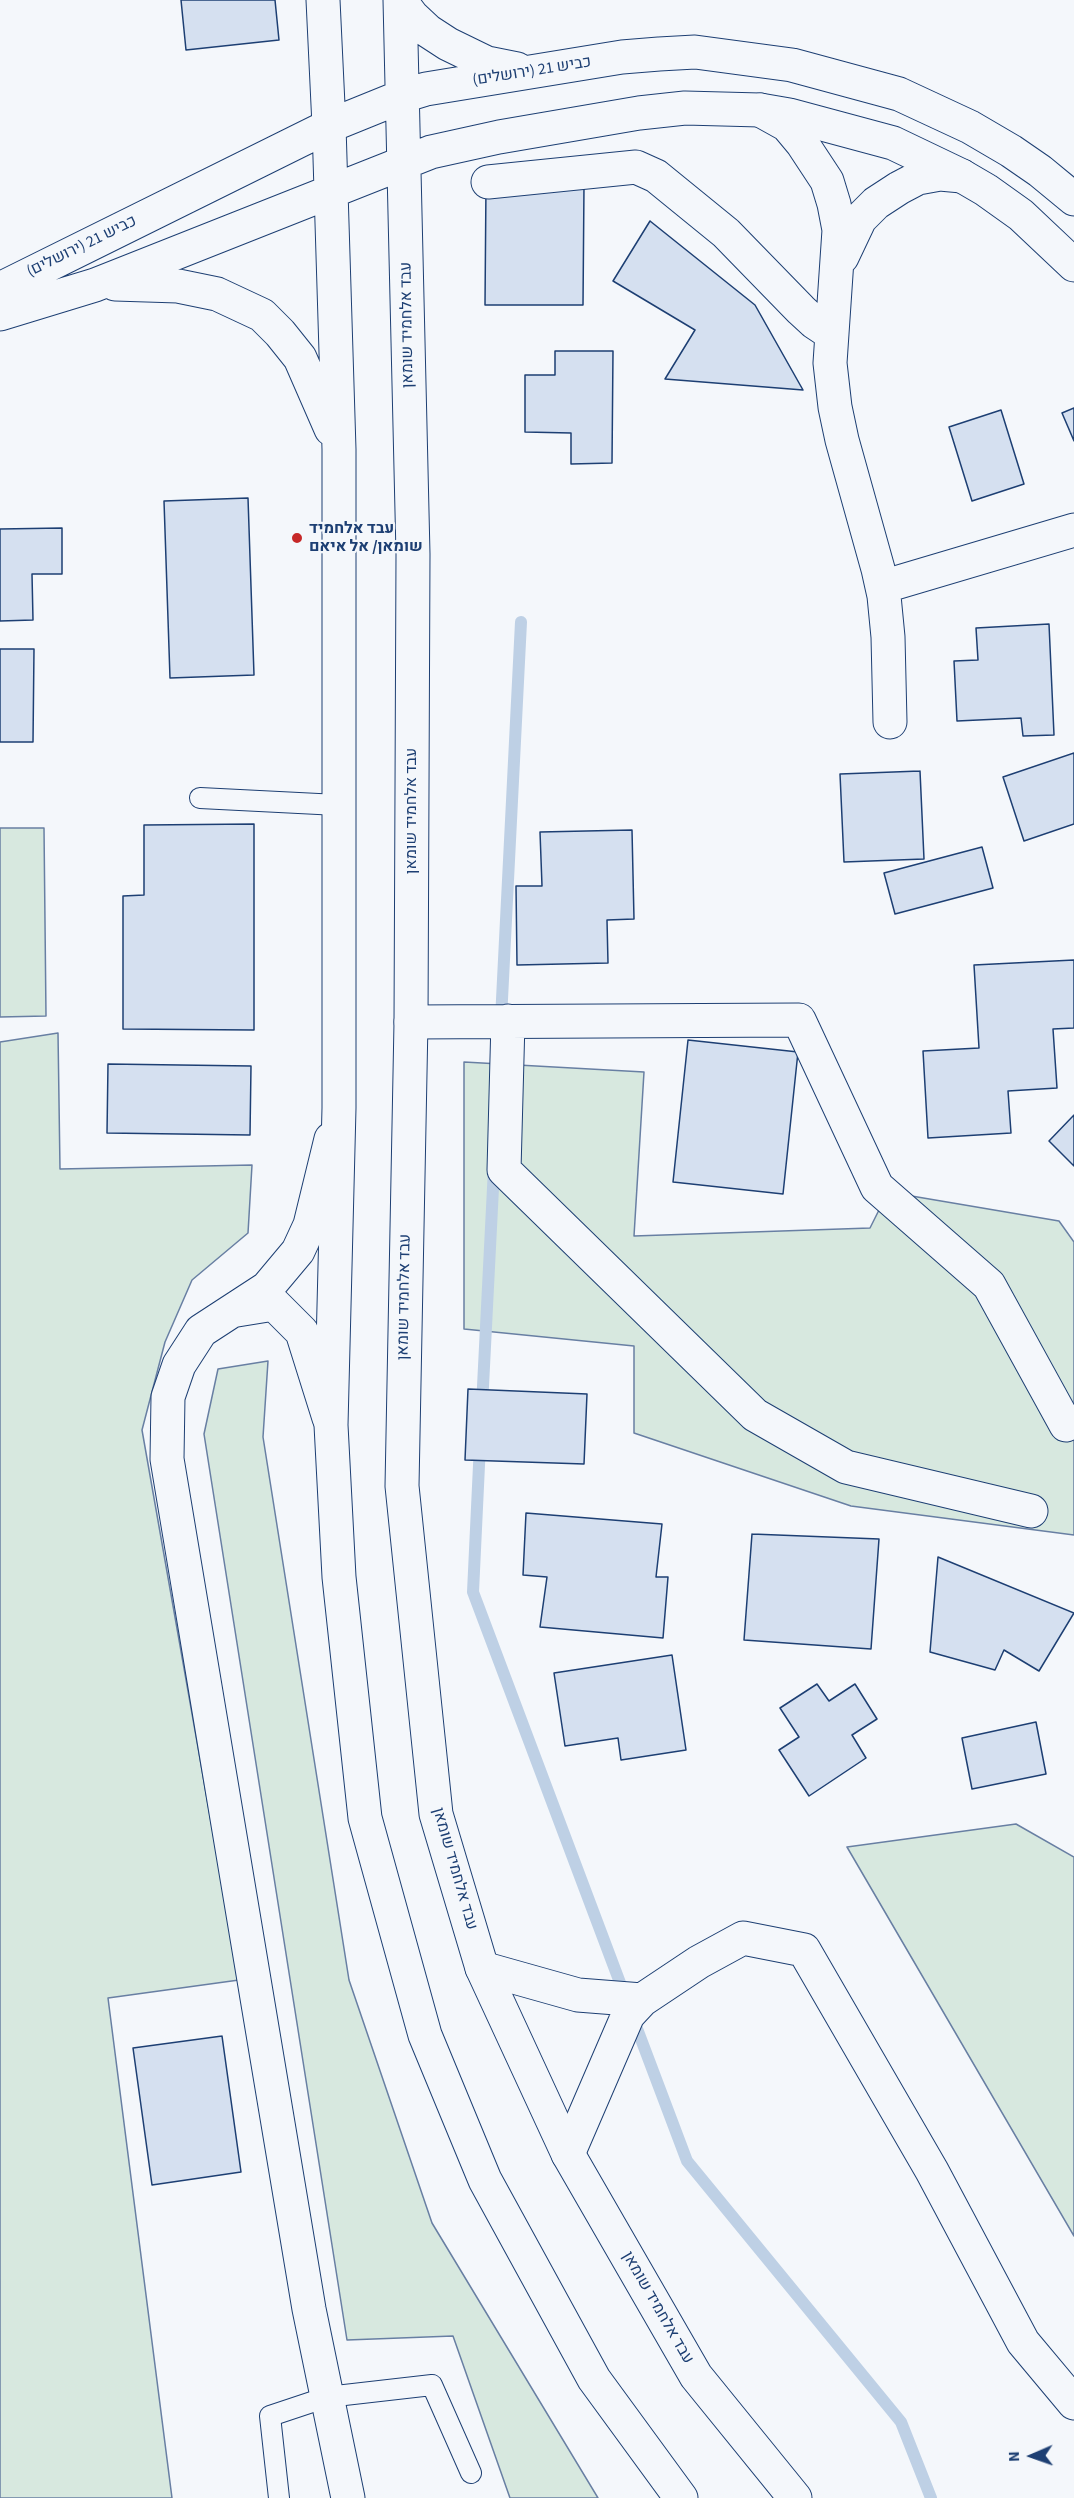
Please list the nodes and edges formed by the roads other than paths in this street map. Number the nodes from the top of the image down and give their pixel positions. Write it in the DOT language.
graph roads {
  1 [pos="323,0"];
  2 [pos="400,0"];
  3 [pos="540,70"];
  4 [pos="403,96"];
  5 [pos="760,110"];
  6 [pos="330,126"];
  7 [pos="404,162"];
  8 [pos="962,176"];
  9 [pos="488,182"];
  10 [pos="331,192"];
  11 [pos="1074,199"];
  12 [pos="1074,265"];
  13 [pos="837,274"];
  14 [pos="95,285"];
  15 [pos="0,289"];
  16 [pos="0,314"];
  17 [pos="832,334"];
  18 [pos="339,449"];
  19 [pos="1074,530"];
  20 [pos="882,586"];
  21 [pos="890,722"];
  22 [pos="200,798"];
  23 [pos="338,805"];
  24 [pos="508,1021"];
  25 [pos="411,1022"];
  26 [pos="339,1108"];
  27 [pos="232,1311"];
  28 [pos="331,1425"];
  29 [pos="1070,1429"];
  30 [pos="1031,1511"];
  31 [pos="482,1968"];
  32 [pos="642,2000"];
  33 [pos="568,2154"];
  34 [pos="327,2397"];
  35 [pos="1074,2403"];
  36 [pos="471,2474"];
  37 [pos="279,2498"];
  38 [pos="348,2498"];
  39 [pos="681,2498"];
  40 [pos="795,2498"];
  1 -- 6 [label="main road"];
  2 -- 3 [label="main road"];
  2 -- 4 [label="main road, עבד אלחמיד שומאן"];
  3 -- 4 [label="main road, כביש 21 (ירושלים)"];
  3 -- 11 [label="main road, כביש 21 (ירושלים)"];
  4 -- 6 [label="main road, כביש 21 (ירושלים)"];
  4 -- 7 [label="main road, עבד אלחמיד שומאן"];
  5 -- 7 [label="main road, כביש 21 (ירושלים)"];
  5 -- 8 [label="main road, כביש 21 (ירושלים)"];
  5 -- 13 [label="main road"];
  6 -- 10 [label="main road"];
  6 -- 15 [label="main road, כביש 21 (ירושלים)"];
  7 -- 10 [label="main road, כביש 21 (ירושלים)"];
  7 -- 25 [label="main road, עבד אלחמיד שומאן"];
  8 -- 12 [label="main road, כביש 21 (ירושלים)"];
  8 -- 13 [label="main road"];
  9 -- 17 [label="main road"];
  10 -- 14 [label="main road, כביש 21 (ירושלים)"];
  10 -- 18 [label="main road"];
  13 -- 17 [label="main road"];
  14 -- 16 [label="main road, כביש 21 (ירושלים)"];
  14 -- 18 [label="main road"];
  17 -- 20 [label="main road"];
  18 -- 23 [label="main road"];
  19 -- 20 [label="main road"];
  20 -- 21 [label="main road"];
  22 -- 23 [label="lane"];
  23 -- 26 [label="main road"];
  24 -- 25 [label="main road"];
  24 -- 29 [label="main road"];
  24 -- 30 [label="main road"];
  25 -- 31 [label="main road, עבד אלחמיד שומאן"];
  26 -- 27 [label="main road"];
  26 -- 28 [label="main road"];
  27 -- 28 [label="main road"];
  27 -- 34 [label="main road"];
  28 -- 39 [label="main road"];
  31 -- 32 [label="main road"];
  31 -- 33 [label="main road, עבד אלחמיד שומאן"];
  32 -- 33 [label="main road"];
  32 -- 35 [label="main road"];
  33 -- 40 [label="main road, עבד אלחמיד שומאן"];
  34 -- 36 [label="lane"];
  34 -- 37 [label="lane"];
  34 -- 38 [label="main road"];
}
